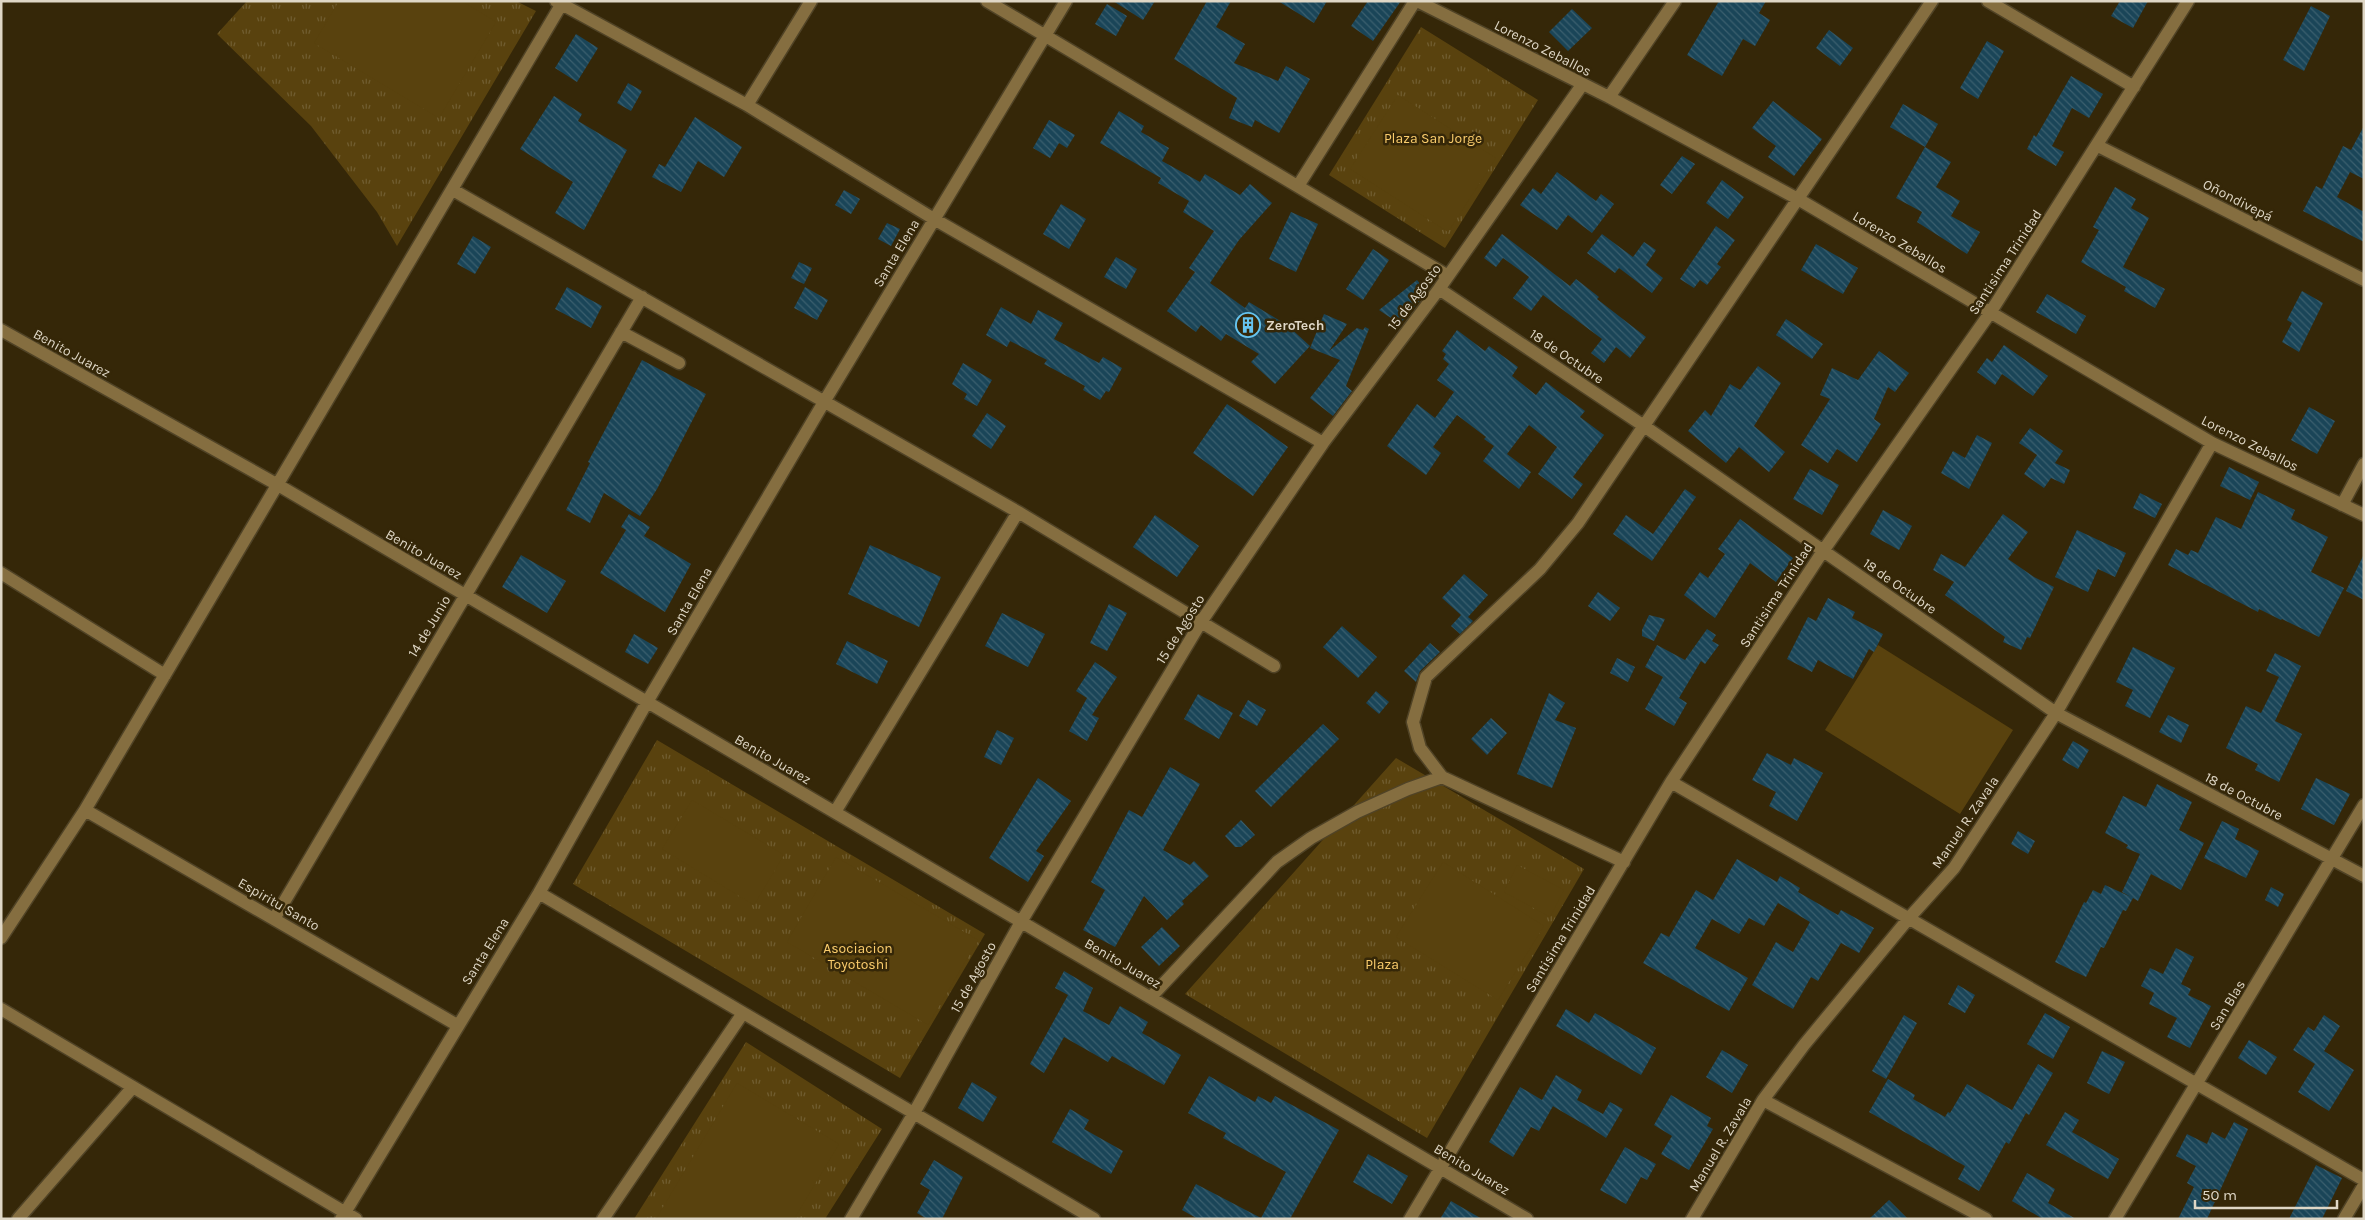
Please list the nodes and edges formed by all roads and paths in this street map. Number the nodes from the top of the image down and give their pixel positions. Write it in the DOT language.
graph roads {
  1 [pos="811,1"];
  2 [pos="987,1"];
  3 [pos="1066,1"];
  4 [pos="1416,1"];
  5 [pos="1675,1"];
  6 [pos="1932,1"];
  7 [pos="1988,1"];
  8 [pos="2188,1"];
  9 [pos="559,3"];
  10 [pos="1045,36"];
  11 [pos="1582,85"];
  12 [pos="2134,87"];
  13 [pos="1609,97"];
  14 [pos="747,105"];
  15 [pos="2098,146"];
  16 [pos="1298,186"];
  17 [pos="453,190"];
  18 [pos="1798,199"];
  19 [pos="934,219"];
  20 [pos="1448,276"];
  21 [pos="2364,280"];
  22 [pos="1439,289"];
  23 [pos="642,297"];
  24 [pos="1990,313"];
  25 [pos="1,330"];
  26 [pos="621,332"];
  27 [pos="679,363"];
  28 [pos="824,402"];
  29 [pos="1644,426"];
  30 [pos="1323,443"];
  31 [pos="2212,443"];
  32 [pos="2364,464"];
  33 [pos="278,485"];
  34 [pos="2342,505"];
  35 [pos="1018,512"];
  36 [pos="2364,515"];
  37 [pos="1823,551"];
  38 [pos="1,573"];
  39 [pos="465,595"];
  40 [pos="1201,622"];
  41 [pos="1274,666"];
  42 [pos="165,674"];
  43 [pos="647,702"];
  44 [pos="2056,713"];
  45 [pos="1442,777"];
  46 [pos="1671,782"];
  47 [pos="2364,805"];
  48 [pos="85,810"];
  49 [pos="835,812"];
  50 [pos="2332,859"];
  51 [pos="1624,862"];
  52 [pos="2364,876"];
  53 [pos="539,893"];
  54 [pos="1909,918"];
  55 [pos="274,919"];
  56 [pos="1021,922"];
  57 [pos="1,938"];
  58 [pos="1151,996"];
  59 [pos="1,1009"];
  60 [pos="743,1013"];
  61 [pos="457,1025"];
  62 [pos="2197,1084"];
  63 [pos="133,1087"];
  64 [pos="1763,1100"];
  65 [pos="914,1113"];
  66 [pos="1440,1168"];
  67 [pos="2364,1180"];
  68 [pos="2364,1185"];
  69 [pos="348,1217"];
  70 [pos="18,1219"];
  71 [pos="603,1219"];
  72 [pos="851,1219"];
  73 [pos="1094,1219"];
  74 [pos="1410,1219"];
  75 [pos="1527,1219"];
  76 [pos="1692,1219"];
  77 [pos="1986,1219"];
  78 [pos="2115,1219"];
  79 [pos="2344,1219"];
  1 -- 14 [label="street"];
  2 -- 10 [label="street"];
  3 -- 10 [label="street, Santa Elena"];
  4 -- 11 [label="street, Lorenzo Zeballos"];
  4 -- 16 [label="street"];
  5 -- 13 [label="street"];
  6 -- 18 [label="street"];
  7 -- 12 [label="street"];
  8 -- 12 [label="street, Santisima Trinidad"];
  9 -- 14 [label="street"];
  9 -- 17 [label="street"];
  10 -- 16 [label="street"];
  10 -- 19 [label="street, Santa Elena"];
  11 -- 13 [label="street, Lorenzo Zeballos"];
  11 -- 20 [label="street, 15 de Agosto"];
  12 -- 15 [label="street, Santisima Trinidad"];
  13 -- 18 [label="street, Lorenzo Zeballos"];
  14 -- 19 [label="street"];
  15 -- 21 [label="street, Oñondivepá"];
  15 -- 24 [label="street, Santisima Trinidad"];
  16 -- 20 [label="street"];
  17 -- 23 [label="street"];
  17 -- 33 [label="street"];
  18 -- 24 [label="street, Lorenzo Zeballos"];
  18 -- 29 [label="street"];
  19 -- 28 [label="street, Santa Elena"];
  19 -- 30 [label="street"];
  20 -- 22 [label="street, 15 de Agosto"];
  22 -- 29 [label="street, 18 de Octubre"];
  22 -- 30 [label="street, 15 de Agosto"];
  23 -- 26 [label="street, 14 de Junio"];
  23 -- 28 [label="street"];
  24 -- 31 [label="street, Lorenzo Zeballos"];
  24 -- 37 [label="street, Santisima Trinidad"];
  25 -- 33 [label="street, Benito Juarez"];
  26 -- 27 [label="street"];
  26 -- 39 [label="street, 14 de Junio"];
  28 -- 35 [label="street"];
  28 -- 43 [label="street, Santa Elena"];
  29 -- 37 [label="street, 18 de Octubre"];
  29 -- 45 [label="street"];
  30 -- 40 [label="street, 15 de Agosto"];
  31 -- 34 [label="street, Lorenzo Zeballos"];
  31 -- 44 [label="street, Manuel R. Zavala"];
  32 -- 34 [label="street"];
  33 -- 39 [label="street, Benito Juarez"];
  33 -- 42 [label="street"];
  34 -- 36 [label="street, Lorenzo Zeballos"];
  35 -- 40 [label="street"];
  35 -- 49 [label="street"];
  37 -- 44 [label="street, 18 de Octubre"];
  37 -- 46 [label="street, Santisima Trinidad"];
  38 -- 42 [label="street"];
  39 -- 43 [label="street, Benito Juarez"];
  39 -- 55 [label="street, 14 de Junio"];
  40 -- 41 [label="street"];
  40 -- 56 [label="street, 15 de Agosto"];
  42 -- 48 [label="street"];
  43 -- 49 [label="street, Benito Juarez"];
  43 -- 53 [label="street, Santa Elena"];
  44 -- 50 [label="street, 18 de Octubre"];
  44 -- 54 [label="street, Manuel R. Zavala"];
  45 -- 51 [label="street"];
  45 -- 58 [label="street"];
  46 -- 51 [label="street, Santisima Trinidad"];
  46 -- 54 [label="street"];
  47 -- 50 [label="street, San Blas"];
  48 -- 55 [label="street, Espiritu Santo"];
  48 -- 57 [label="street"];
  49 -- 56 [label="street, Benito Juarez"];
  50 -- 52 [label="street, 18 de Octubre"];
  50 -- 62 [label="street, San Blas"];
  51 -- 66 [label="street, Santisima Trinidad"];
  53 -- 60 [label="street"];
  53 -- 61 [label="street, Santa Elena"];
  54 -- 62 [label="street"];
  54 -- 64 [label="street, Manuel R. Zavala"];
  55 -- 61 [label="street, Espiritu Santo"];
  56 -- 58 [label="street, Benito Juarez"];
  56 -- 65 [label="street, 15 de Agosto"];
  58 -- 66 [label="street, Benito Juarez"];
  59 -- 63 [label="street"];
  60 -- 65 [label="street"];
  60 -- 71 [label="street"];
  61 -- 69 [label="street, Santa Elena"];
  62 -- 67 [label="street"];
  62 -- 78 [label="street, San Blas"];
  63 -- 69 [label="street"];
  63 -- 70 [label="street"];
  64 -- 76 [label="street, Manuel R. Zavala"];
  64 -- 77 [label="street"];
  65 -- 72 [label="street, 15 de Agosto"];
  65 -- 73 [label="street"];
  66 -- 74 [label="street, Santisima Trinidad"];
  66 -- 75 [label="street, Benito Juarez"];
  68 -- 79 [label="street"];
}
